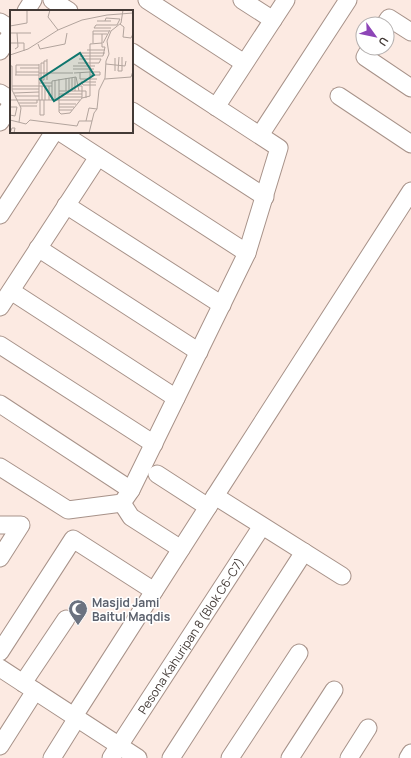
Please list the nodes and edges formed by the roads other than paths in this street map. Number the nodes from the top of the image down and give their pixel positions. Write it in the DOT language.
graph roads {
  1 [pos="33,0"];
  2 [pos="52,0"];
  3 [pos="147,0"];
  4 [pos="242,0"];
  5 [pos="286,0"];
  6 [pos="348,0"];
  7 [pos="27,10"];
  8 [pos="67,10"];
  9 [pos="273,20"];
  10 [pos="0,22"];
  11 [pos="395,22"];
  12 [pos="10,28"];
  13 [pos="411,32"];
  14 [pos="10,36"];
  15 [pos="0,52"];
  16 [pos="133,53"];
  17 [pos="365,56"];
  18 [pos="244,63"];
  19 [pos="411,88"];
  20 [pos="0,93"];
  21 [pos="339,96"];
  22 [pos="10,99"];
  23 [pos="10,107"];
  24 [pos="216,107"];
  25 [pos="133,112"];
  26 [pos="0,122"];
  27 [pos="53,133"];
  28 [pos="62,133"];
  29 [pos="260,135"];
  30 [pos="411,144"];
  31 [pos="98,157"];
  32 [pos="411,191"];
  33 [pos="265,197"];
  34 [pos="66,205"];
  35 [pos="0,215"];
  36 [pos="38,248"];
  37 [pos="247,253"];
  38 [pos="11,291"];
  39 [pos="222,306"];
  40 [pos="0,307"];
  41 [pos="0,345"];
  42 [pos="199,352"];
  43 [pos="176,398"];
  44 [pos="0,404"];
  45 [pos="154,444"];
  46 [pos="0,467"];
  47 [pos="157,474"];
  48 [pos="127,496"];
  49 [pos="211,501"];
  50 [pos="0,525"];
  51 [pos="262,526"];
  52 [pos="181,549"];
  53 [pos="304,552"];
  54 [pos="0,558"];
  55 [pos="342,576"];
  56 [pos="154,591"];
  57 [pos="66,618"];
  58 [pos="0,652"];
  59 [pos="298,653"];
  60 [pos="0,668"];
  61 [pos="29,687"];
  62 [pos="334,690"];
  63 [pos="75,717"];
  64 [pos="368,728"];
  65 [pos="0,746"];
  66 [pos="115,752"];
  67 [pos="411,753"];
  68 [pos="52,758"];
  69 [pos="138,758"];
  70 [pos="171,758"];
  71 [pos="230,758"];
  72 [pos="290,758"];
  73 [pos="349,758"];
  74 [pos="408,758"];
  1 -- 7 [label="street"];
  2 -- 8 [label="street"];
  3 -- 18 [label="street"];
  4 -- 9 [label="street"];
  5 -- 9 [label="street"];
  6 -- 29 [label="street"];
  9 -- 18 [label="street"];
  10 -- 12 [label="street"];
  11 -- 13 [label="street"];
  14 -- 15 [label="street"];
  16 -- 24 [label="street"];
  17 -- 19 [label="street"];
  18 -- 24 [label="street"];
  20 -- 22 [label="street"];
  21 -- 30 [label="street"];
  23 -- 26 [label="street"];
  24 -- 29 [label="street"];
  25 -- 33 [label="street"];
  27 -- 35 [label="street"];
  28 -- 31 [label="street"];
  29 -- 33 [label="street"];
  31 -- 34 [label="street"];
  31 -- 37 [label="street"];
  32 -- 49 [label="street"];
  33 -- 37 [label="street"];
  34 -- 36 [label="street"];
  34 -- 39 [label="street"];
  36 -- 38 [label="street"];
  36 -- 42 [label="street"];
  37 -- 39 [label="street"];
  38 -- 40 [label="street"];
  38 -- 43 [label="street"];
  39 -- 42 [label="street"];
  41 -- 45 [label="street"];
  42 -- 43 [label="street"];
  43 -- 45 [label="street"];
  44 -- 48 [label="street"];
  45 -- 48 [label="street"];
  46 -- 48 [label="street"];
  47 -- 49 [label="street"];
  48 -- 52 [label="street"];
  49 -- 51 [label="street"];
  49 -- 52 [label="street"];
  50 -- 54 [label="street"];
  51 -- 53 [label="street"];
  51 -- 66 [label="street, Pesona Kahuripan 8 (Blok C6-C7)"];
  52 -- 56 [label="street"];
  53 -- 55 [label="street"];
  53 -- 70 [label="street"];
  56 -- 58 [label="street"];
  56 -- 63 [label="street"];
  57 -- 61 [label="street"];
  59 -- 71 [label="street"];
  60 -- 61 [label="street"];
  61 -- 63 [label="street"];
  61 -- 65 [label="street"];
  62 -- 72 [label="street"];
  63 -- 66 [label="street"];
  63 -- 68 [label="street"];
  64 -- 73 [label="street"];
  66 -- 69 [label="street"];
  67 -- 74 [label="street"];
}
